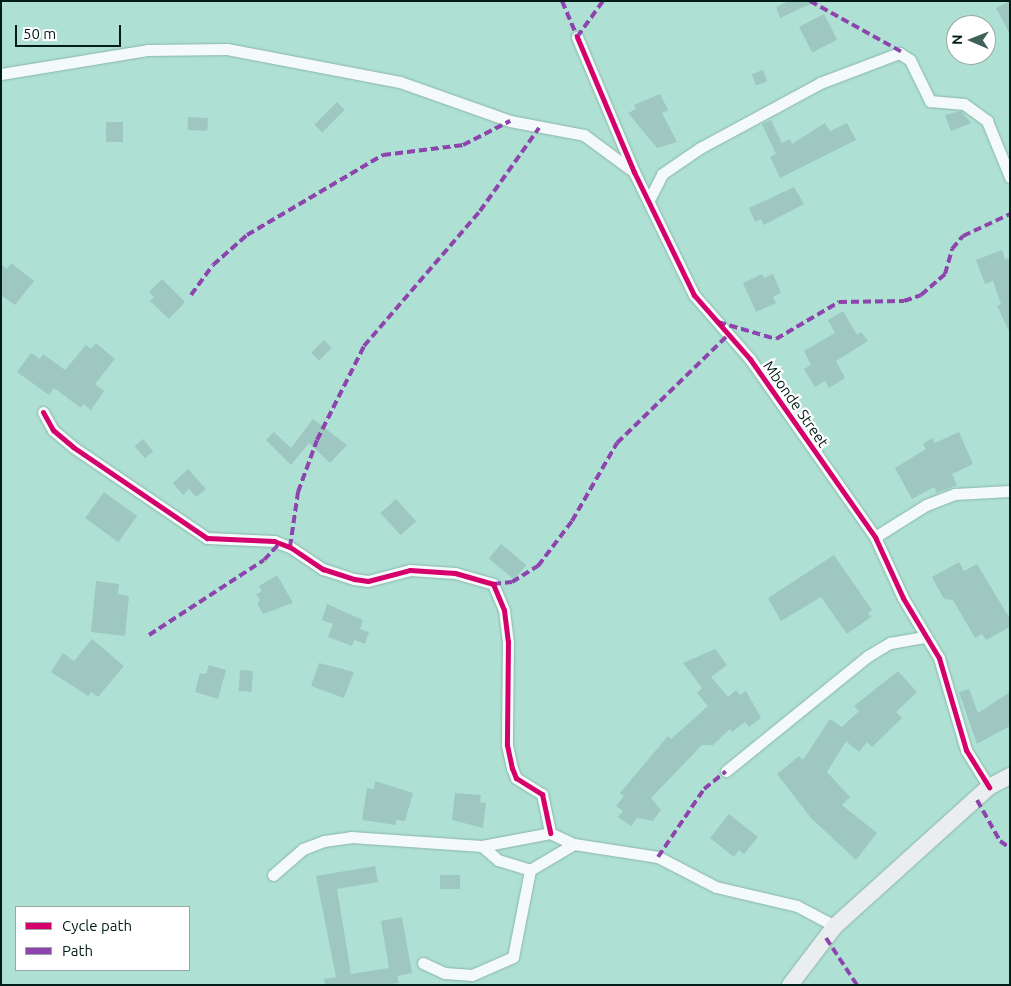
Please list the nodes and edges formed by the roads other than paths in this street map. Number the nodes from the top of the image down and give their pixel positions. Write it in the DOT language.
graph roads {
  1 [pos="577,37"];
  2 [pos="1,74"];
  3 [pos="634,172"];
  4 [pos="1010,177"];
  5 [pos="650,198"];
  6 [pos="43,412"];
  7 [pos="1010,491"];
  8 [pos="875,537"];
  9 [pos="925,637"];
  10 [pos="726,771"];
  11 [pos="1010,776"];
  12 [pos="989,788"];
  13 [pos="550,832"];
  14 [pos="574,844"];
  15 [pos="482,846"];
  16 [pos="530,870"];
  17 [pos="273,875"];
  18 [pos="835,926"];
  19 [pos="423,963"];
  20 [pos="790,985"];
  1 -- 3 [label="street, Mbonde Street"];
  2 -- 3 [label="street"];
  3 -- 5 [label="street, Mbonde Street"];
  4 -- 5 [label="street"];
  5 -- 8 [label="street, Mbonde Street"];
  6 -- 13 [label="street"];
  7 -- 8 [label="street"];
  8 -- 9 [label="street, Mbonde Street"];
  9 -- 10 [label="street"];
  9 -- 12 [label="street, Mbonde Street"];
  11 -- 12 [label="street"];
  12 -- 18 [label="street"];
  13 -- 14 [label="street"];
  13 -- 15 [label="street"];
  14 -- 16 [label="street"];
  14 -- 18 [label="street"];
  15 -- 16 [label="street"];
  15 -- 17 [label="street"];
  16 -- 19 [label="street"];
  18 -- 20 [label="street"];
}
